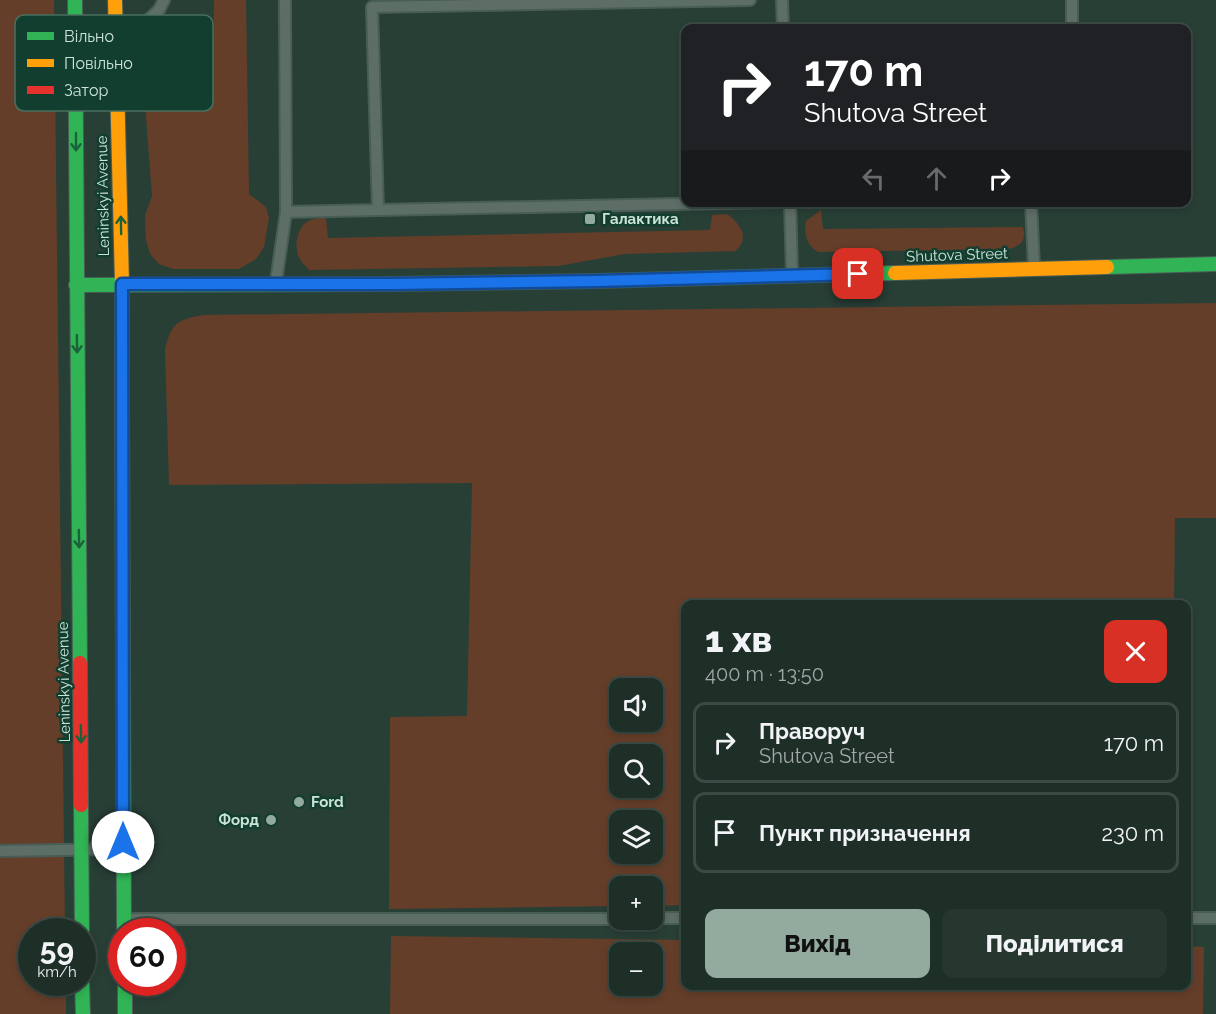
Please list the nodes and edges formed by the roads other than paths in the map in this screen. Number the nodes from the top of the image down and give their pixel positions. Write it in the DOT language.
graph roads {
  1 [pos="75,0"];
  2 [pos="115,0"];
  3 [pos="164,0"];
  4 [pos="285,0"];
  5 [pos="750,0"];
  6 [pos="782,0"];
  7 [pos="1072,0"];
  8 [pos="75,15"];
  9 [pos="115,15"];
  10 [pos="153,15"];
  11 [pos="783,24"];
  12 [pos="1072,24"];
  13 [pos="75,111"];
  14 [pos="118,111"];
  15 [pos="681,204"];
  16 [pos="790,207"];
  17 [pos="1031,207"];
  18 [pos="378,210"];
  19 [pos="286,212"];
  20 [pos="1216,264"];
  21 [pos="1034,269"];
  22 [pos="792,276"];
  23 [pos="122,284"];
  24 [pos="275,284"];
  25 [pos="76,285"];
  26 [pos="124,849"];
  27 [pos="82,850"];
  28 [pos="0,851"];
  29 [pos="82,918"];
  30 [pos="124,918"];
  31 [pos="663,918"];
  32 [pos="681,918"];
  33 [pos="1191,918"];
  34 [pos="1216,918"];
  35 [pos="609,919"];
  36 [pos="186,924"];
  37 [pos="82,996"];
  38 [pos="125,996"];
  39 [pos="83,1014"];
  40 [pos="125,1014"];
  1 -- 8 [label="main road, Leninskyi Avenue, one-way"];
  2 -- 9 [label="main road, Leninskyi Avenue"];
  3 -- 10 [label="lane"];
  4 -- 19 [label="lane"];
  5 -- 18 [label="lane"];
  6 -- 11 [label="lane"];
  7 -- 12 [label="lane"];
  13 -- 25 [label="main road, Leninskyi Avenue, one-way"];
  23 -- 14 [label="main road, Leninskyi Avenue, one-way"];
  15 -- 18 [label="lane"];
  16 -- 22 [label="lane"];
  17 -- 21 [label="lane"];
  18 -- 19 [label="lane"];
  19 -- 24 [label="lane"];
  20 -- 21 [label="main road, Shutova Street"];
  21 -- 22 [label="main road, Shutova Street"];
  22 -- 24 [label="main road, Shutova Street"];
  23 -- 24 [label="main road, Shutova Street"];
  23 -- 25 [label="main road, Shutova Street"];
  23 -- 26 [label="main road, Leninskyi Avenue"];
  25 -- 27 [label="main road, Leninskyi Avenue, one-way"];
  26 -- 27 [label="lane"];
  26 -- 30 [label="main road, Leninskyi Avenue"];
  27 -- 28 [label="lane"];
  27 -- 29 [label="main road, Leninskyi Avenue"];
  31 -- 32 [label="lane"];
  33 -- 34 [label="lane"];
  35 -- 36 [label="lane"];
  37 -- 39 [label="main road"];
  38 -- 40 [label="main road"];
}
